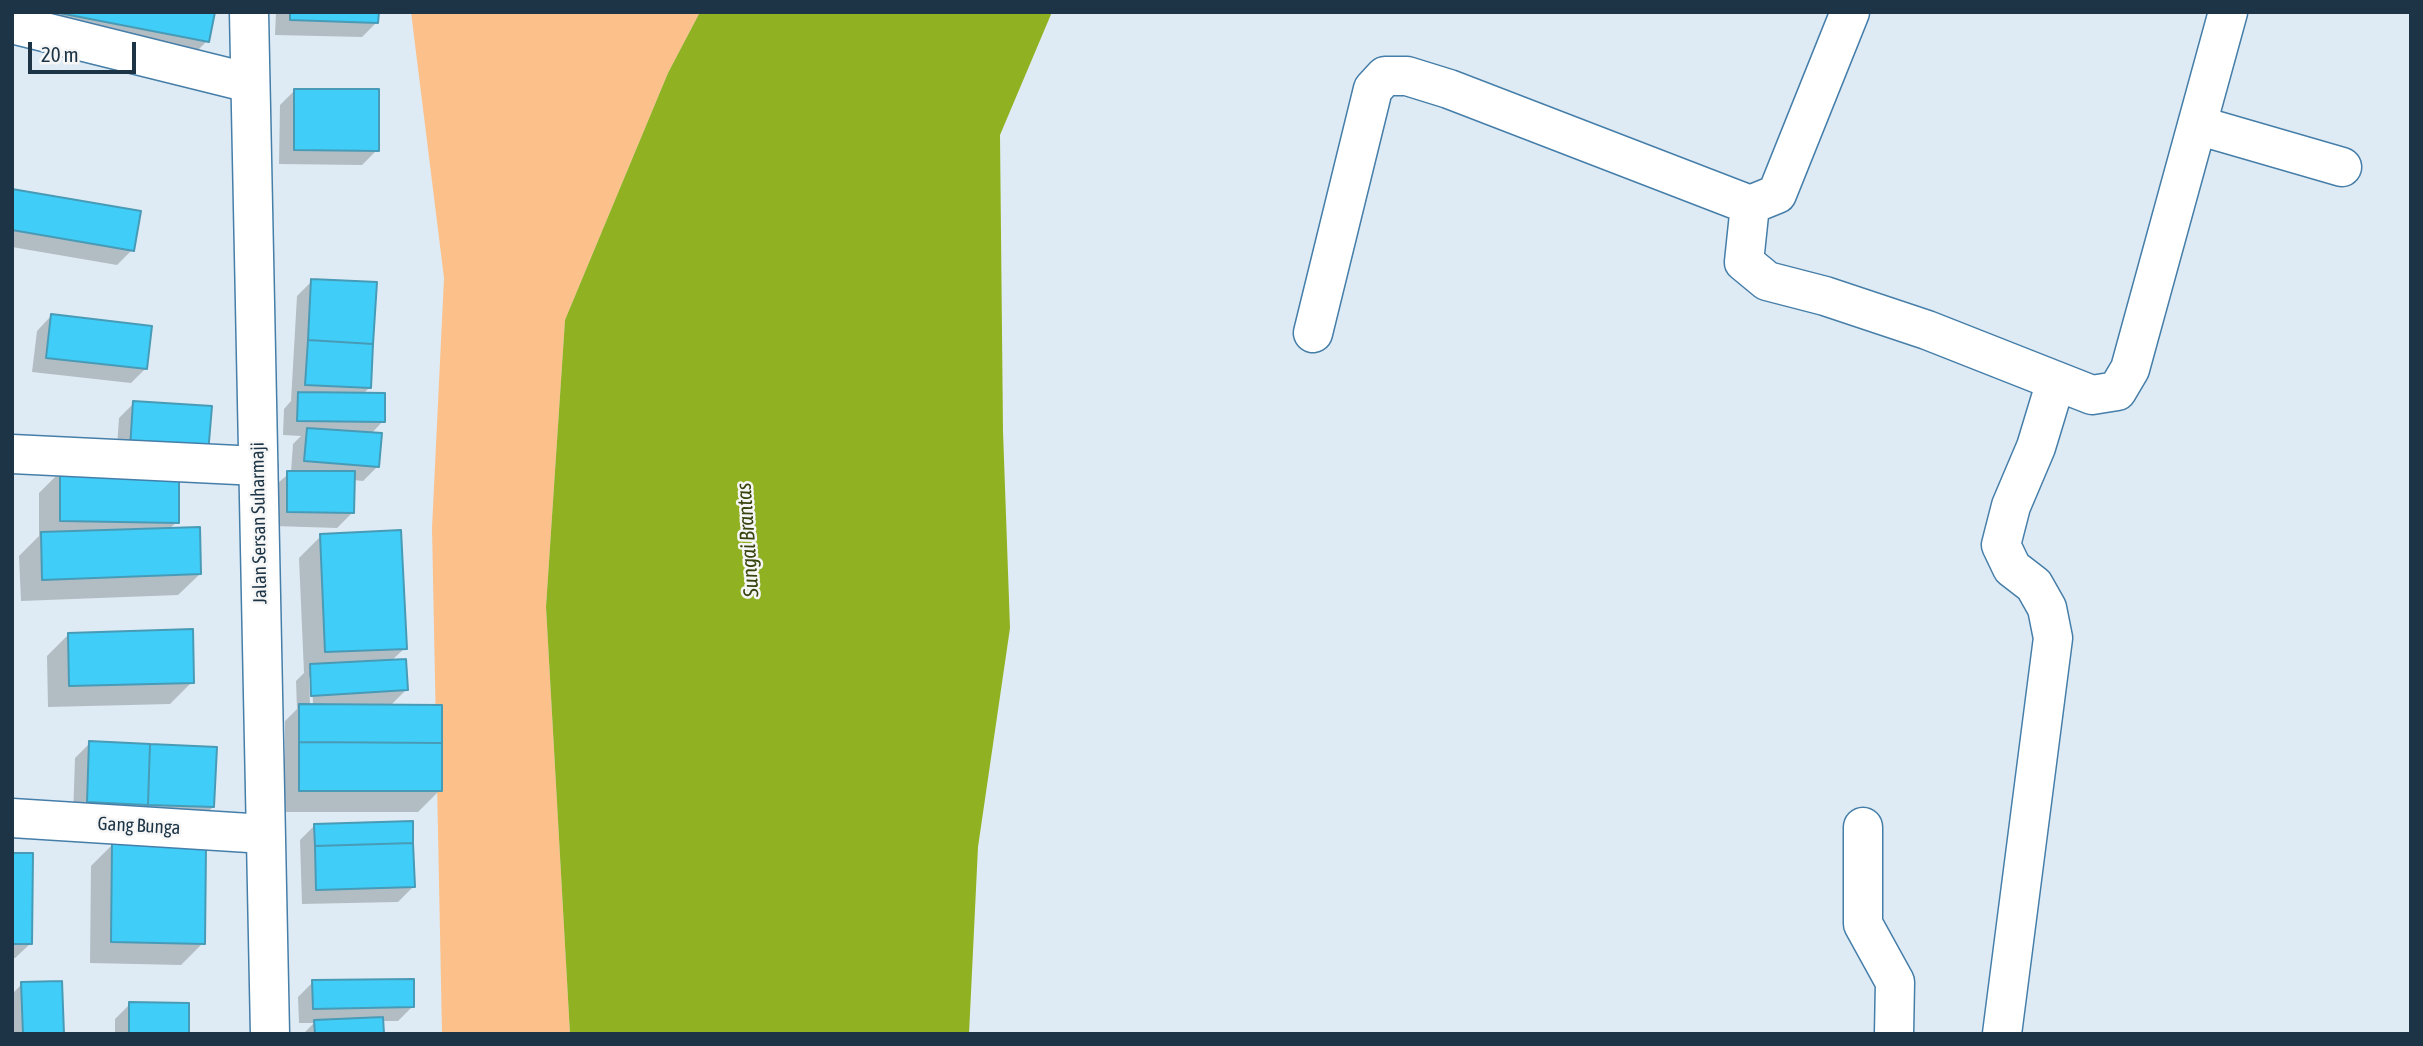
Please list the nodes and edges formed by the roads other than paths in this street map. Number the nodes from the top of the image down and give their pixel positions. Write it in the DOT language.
graph roads {
  1 [pos="249,12"];
  2 [pos="1850,12"];
  3 [pos="2228,12"];
  4 [pos="12,24"];
  5 [pos="250,83"];
  6 [pos="2197,125"];
  7 [pos="2342,167"];
  8 [pos="1751,205"];
  9 [pos="1313,333"];
  10 [pos="2056,381"];
  11 [pos="12,454"];
  12 [pos="258,466"];
  13 [pos="12,818"];
  14 [pos="1863,827"];
  15 [pos="265,834"];
  16 [pos="270,1034"];
  17 [pos="1894,1034"];
  18 [pos="2002,1034"];
  1 -- 5 [label="main road, Jalan Sersan Suharmaji"];
  2 -- 8 [label="main road"];
  3 -- 6 [label="main road"];
  4 -- 5 [label="main road"];
  5 -- 12 [label="main road, Jalan Sersan Suharmaji"];
  6 -- 7 [label="main road"];
  6 -- 10 [label="main road"];
  8 -- 9 [label="main road"];
  8 -- 10 [label="main road"];
  10 -- 18 [label="main road"];
  11 -- 12 [label="main road"];
  12 -- 15 [label="main road, Jalan Sersan Suharmaji"];
  13 -- 15 [label="main road, Gang Bunga"];
  14 -- 17 [label="main road"];
  15 -- 16 [label="main road, Jalan Sersan Suharmaji"];
}
